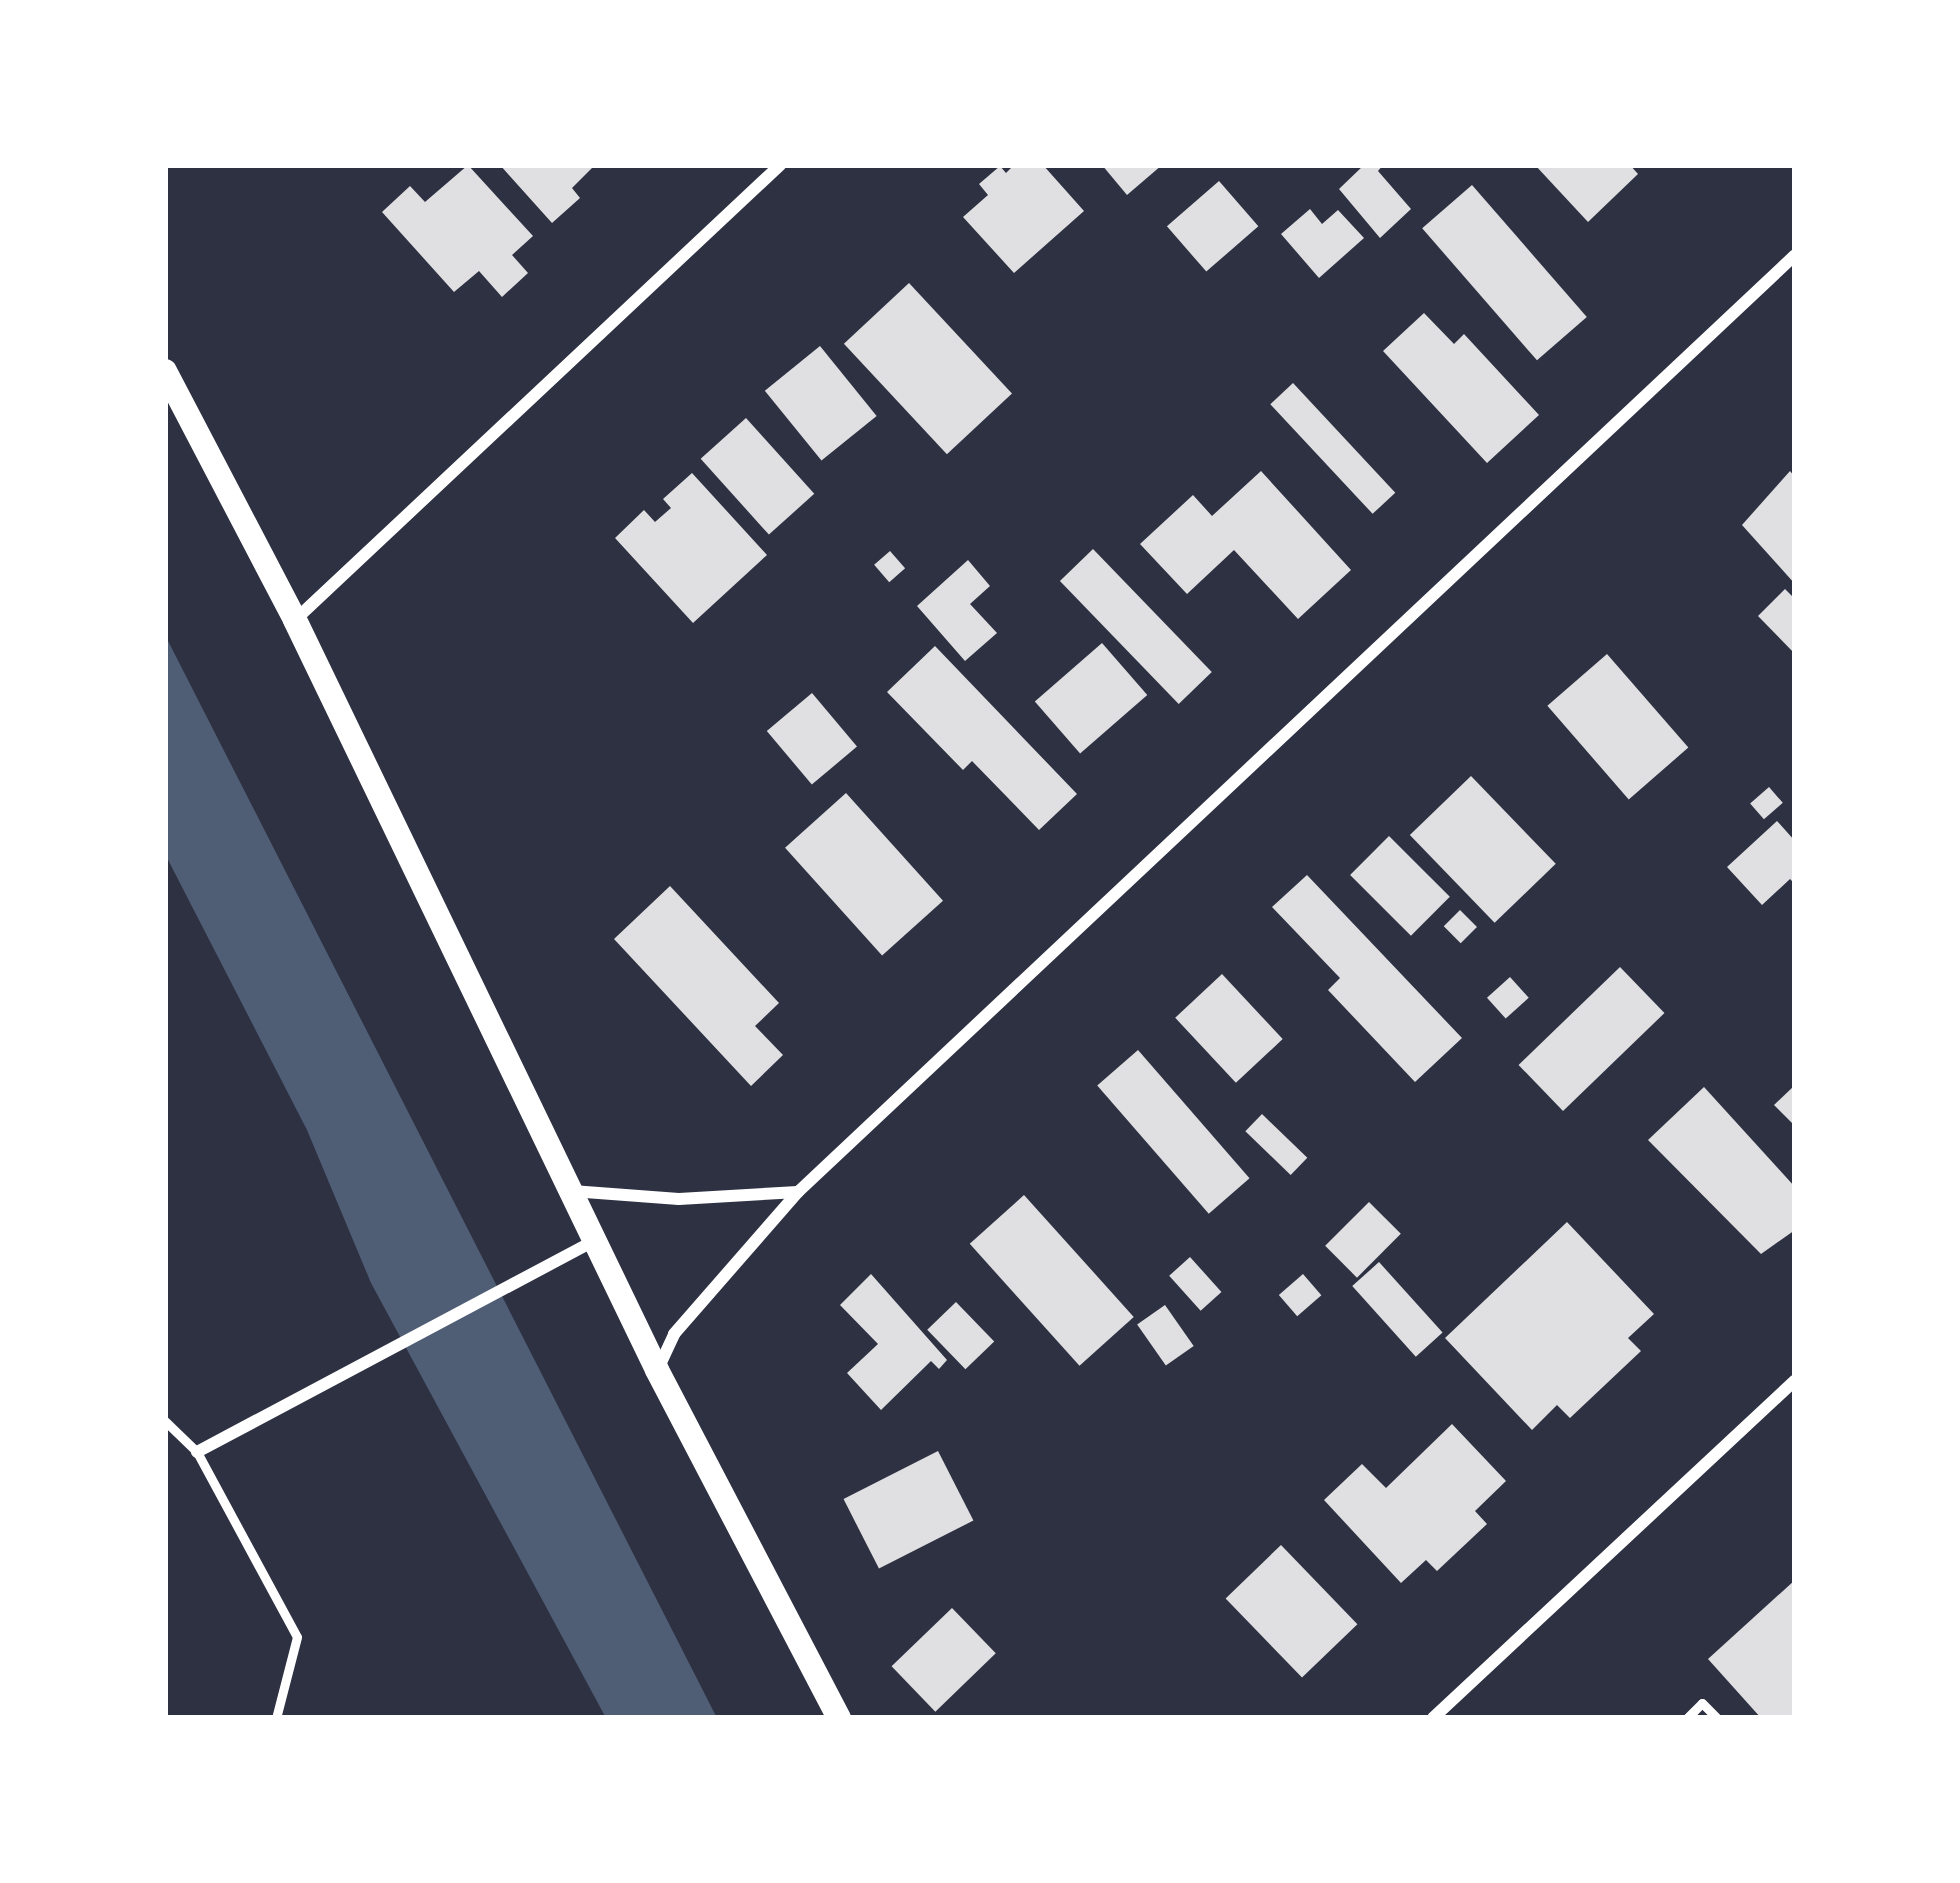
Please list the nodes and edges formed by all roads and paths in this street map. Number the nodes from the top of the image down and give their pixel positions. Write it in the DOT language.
graph roads {
  1 [pos="779,165"];
  2 [pos="1795,255"];
  3 [pos="165,371"];
  4 [pos="296,620"];
  5 [pos="571,1191"];
  6 [pos="798,1192"];
  7 [pos="595,1240"];
  8 [pos="657,1370"];
  9 [pos="1795,1382"];
  10 [pos="165,1421"];
  11 [pos="197,1452"];
  12 [pos="276,1718"];
  13 [pos="839,1718"];
  14 [pos="1433,1718"];
  15 [pos="1687,1718"];
  16 [pos="1717,1718"];
  1 -- 4 [label="street"];
  2 -- 6 [label="street"];
  3 -- 4 [label="main road"];
  4 -- 5 [label="main road"];
  5 -- 6 [label="street"];
  5 -- 7 [label="main road"];
  6 -- 8 [label="street"];
  7 -- 8 [label="main road"];
  7 -- 11 [label="street"];
  8 -- 13 [label="main road"];
  9 -- 14 [label="street"];
  10 -- 11 [label="lane"];
  11 -- 12 [label="lane"];
  15 -- 16 [label="lane"];
}
